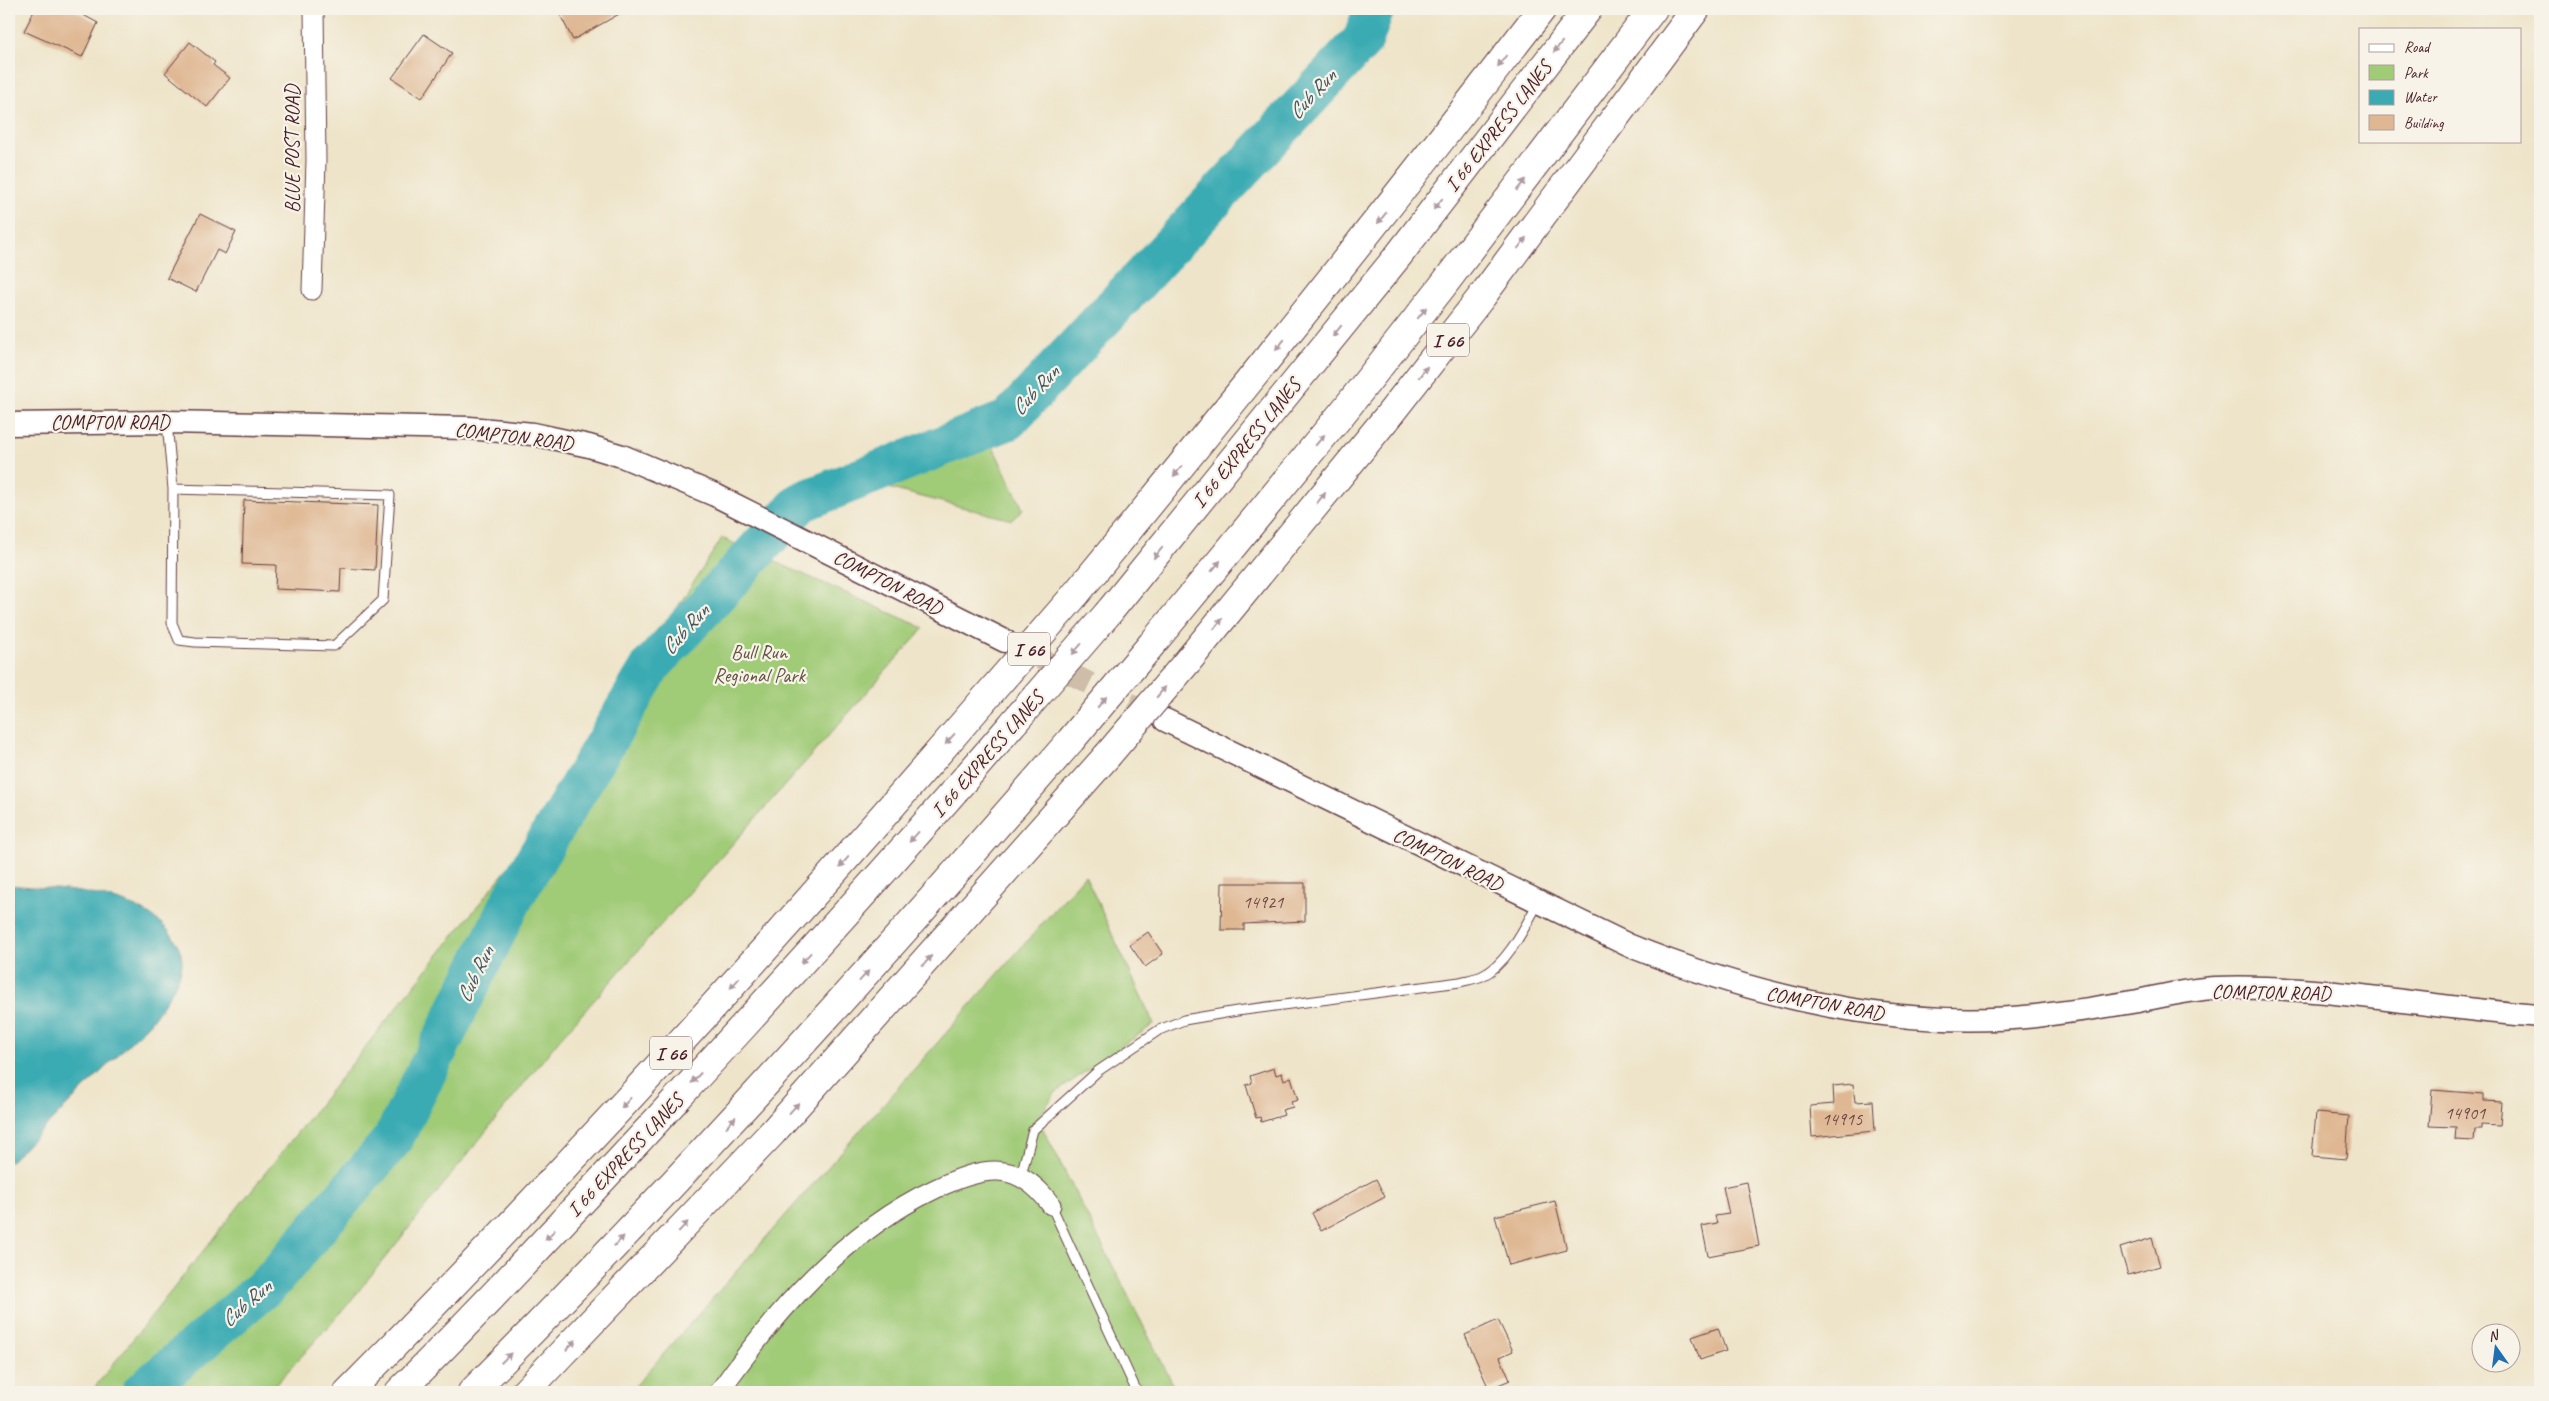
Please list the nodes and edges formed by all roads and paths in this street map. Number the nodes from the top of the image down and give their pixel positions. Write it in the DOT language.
graph roads {
  1 [pos="314,9"];
  2 [pos="1542,9"];
  3 [pos="1588,9"];
  4 [pos="1653,9"];
  5 [pos="1696,9"];
  6 [pos="312,290"];
  7 [pos="167,422"];
  8 [pos="9,424"];
  9 [pos="173,489"];
  10 [pos="1005,641"];
  11 [pos="1165,720"];
  12 [pos="1538,903"];
  13 [pos="2540,1016"];
  14 [pos="1021,1175"];
  15 [pos="1051,1205"];
  16 [pos="348,1392"];
  17 [pos="399,1392"];
  18 [pos="472,1392"];
  19 [pos="525,1392"];
  20 [pos="719,1392"];
  21 [pos="1137,1392"];
  1 -- 6 [label="street, BLUE POST ROAD"];
  2 -- 16 [label="highway, I 66, one-way, bridge"];
  3 -- 17 [label="highway, I 66 EXPRESS LANES, one-way, bridge"];
  18 -- 4 [label="highway, one-way, bridge"];
  19 -- 5 [label="highway, I 66, one-way, bridge"];
  7 -- 8 [label="street, COMPTON ROAD"];
  7 -- 9 [label="lane"];
  7 -- 10 [label="street, COMPTON ROAD"];
  9 -- 9 [label="lane"];
  11 -- 12 [label="street, COMPTON ROAD"];
  12 -- 13 [label="street, COMPTON ROAD"];
  12 -- 14 [label="lane"];
  14 -- 15 [label="street"];
  14 -- 20 [label="street"];
  15 -- 21 [label="lane"];
}
